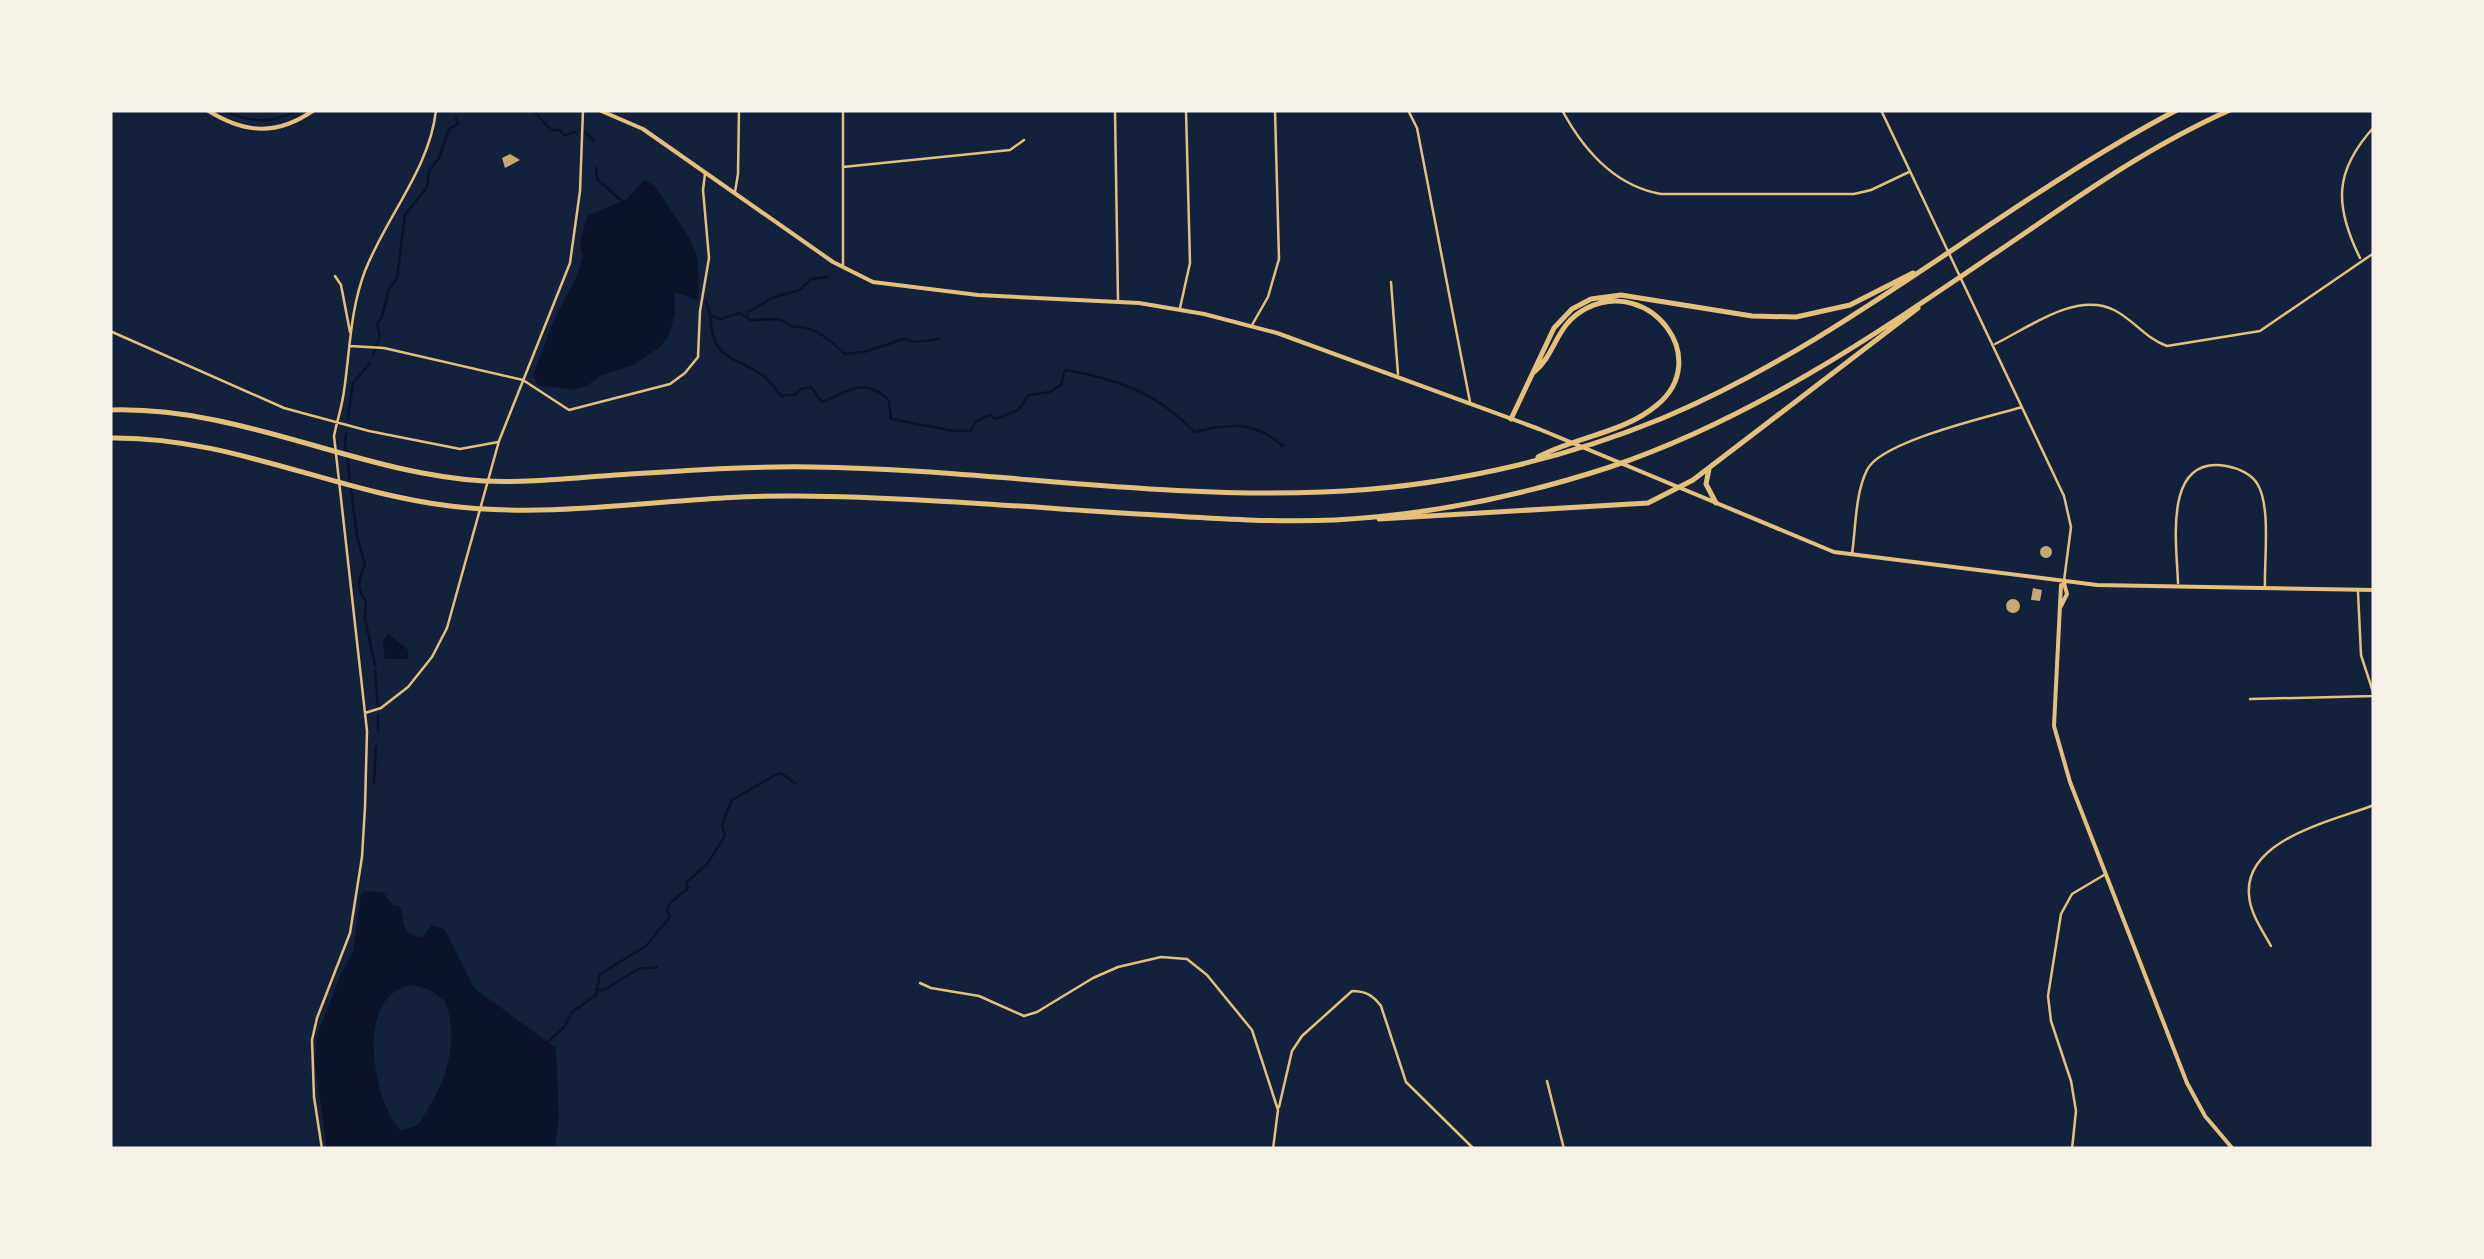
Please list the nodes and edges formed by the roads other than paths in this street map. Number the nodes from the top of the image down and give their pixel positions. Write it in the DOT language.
graph roads {
  1 [pos="207,110"];
  2 [pos="314,110"];
  3 [pos="436,110"];
  4 [pos="583,110"];
  5 [pos="599,110"];
  6 [pos="739,110"];
  7 [pos="843,110"];
  8 [pos="1115,110"];
  9 [pos="1186,110"];
  10 [pos="1276,110"];
  11 [pos="1408,110"];
  12 [pos="1562,110"];
  13 [pos="1881,110"];
  14 [pos="2177,110"];
  15 [pos="2230,110"];
  16 [pos="2374,127"];
  17 [pos="1024,140"];
  18 [pos="843,168"];
  19 [pos="1910,172"];
  20 [pos="705,173"];
  21 [pos="734,194"];
  22 [pos="2374,252"];
  23 [pos="2361,259"];
  24 [pos="843,268"];
  25 [pos="1920,271"];
  26 [pos="335,276"];
  27 [pos="1391,282"];
  28 [pos="1118,300"];
  29 [pos="1924,300"];
  30 [pos="1180,309"];
  31 [pos="1252,326"];
  32 [pos="110,332"];
  33 [pos="351,333"];
  34 [pos="1993,344"];
  35 [pos="350,346"];
  36 [pos="1534,372"];
  37 [pos="1398,376"];
  38 [pos="523,380"];
  39 [pos="1471,403"];
  40 [pos="2023,407"];
  41 [pos="110,410"];
  42 [pos="1511,419"];
  43 [pos="337,422"];
  44 [pos="110,438"];
  45 [pos="499,441"];
  46 [pos="1533,461"];
  47 [pos="1710,467"];
  48 [pos="1681,488"];
  49 [pos="1716,503"];
  50 [pos="1366,518"];
  51 [pos="1852,556"];
  52 [pos="2063,583"];
  53 [pos="2178,588"];
  54 [pos="2265,588"];
  55 [pos="2358,590"];
  56 [pos="2374,590"];
  57 [pos="2374,695"];
  58 [pos="2250,699"];
  59 [pos="365,713"];
  60 [pos="2374,805"];
  61 [pos="2105,874"];
  62 [pos="2271,946"];
  63 [pos="920,982"];
  64 [pos="1548,1081"];
  65 [pos="1278,1110"];
  66 [pos="322,1149"];
  67 [pos="1273,1149"];
  68 [pos="1474,1149"];
  69 [pos="1564,1149"];
  70 [pos="2072,1149"];
  71 [pos="2234,1149"];
  1 -- 2 [label="main road"];
  3 -- 33 [label="street"];
  4 -- 38 [label="street"];
  5 -- 20 [label="main road"];
  6 -- 21 [label="street"];
  7 -- 18 [label="street"];
  8 -- 28 [label="street"];
  9 -- 30 [label="street"];
  10 -- 31 [label="street"];
  11 -- 39 [label="street"];
  12 -- 19 [label="street"];
  13 -- 19 [label="street"];
  14 -- 25 [label="highway"];
  15 -- 29 [label="highway"];
  16 -- 23 [label="street"];
  17 -- 18 [label="street"];
  18 -- 24 [label="street"];
  19 -- 34 [label="street"];
  20 -- 21 [label="main road"];
  20 -- 38 [label="street"];
  21 -- 24 [label="main road"];
  22 -- 23 [label="street"];
  23 -- 34 [label="street"];
  24 -- 28 [label="main road"];
  25 -- 36 [label="highway"];
  25 -- 46 [label="highway"];
  26 -- 33 [label="street"];
  27 -- 37 [label="street"];
  28 -- 30 [label="main road"];
  29 -- 47 [label="highway"];
  29 -- 50 [label="highway"];
  30 -- 31 [label="main road"];
  31 -- 37 [label="main road"];
  32 -- 43 [label="street"];
  33 -- 35 [label="street"];
  34 -- 40 [label="street"];
  35 -- 38 [label="street"];
  35 -- 43 [label="street"];
  36 -- 42 [label="highway"];
  36 -- 46 [label="highway"];
  37 -- 39 [label="main road"];
  38 -- 45 [label="street"];
  39 -- 42 [label="main road"];
  40 -- 51 [label="street"];
  40 -- 52 [label="street"];
  41 -- 46 [label="highway"];
  42 -- 48 [label="main road"];
  43 -- 45 [label="street"];
  43 -- 59 [label="street"];
  44 -- 50 [label="highway"];
  45 -- 59 [label="street"];
  47 -- 48 [label="highway"];
  47 -- 49 [label="highway"];
  48 -- 49 [label="main road"];
  48 -- 50 [label="highway"];
  49 -- 51 [label="main road"];
  51 -- 52 [label="main road"];
  52 -- 53 [label="main road"];
  52 -- 61 [label="main road"];
  53 -- 54 [label="main road"];
  53 -- 54 [label="street"];
  54 -- 55 [label="main road"];
  55 -- 56 [label="main road"];
  55 -- 57 [label="street"];
  57 -- 58 [label="street"];
  59 -- 66 [label="street"];
  60 -- 62 [label="street"];
  61 -- 70 [label="street"];
  61 -- 71 [label="main road"];
  63 -- 65 [label="street"];
  64 -- 69 [label="street"];
  65 -- 67 [label="street"];
  65 -- 68 [label="street"];
}
